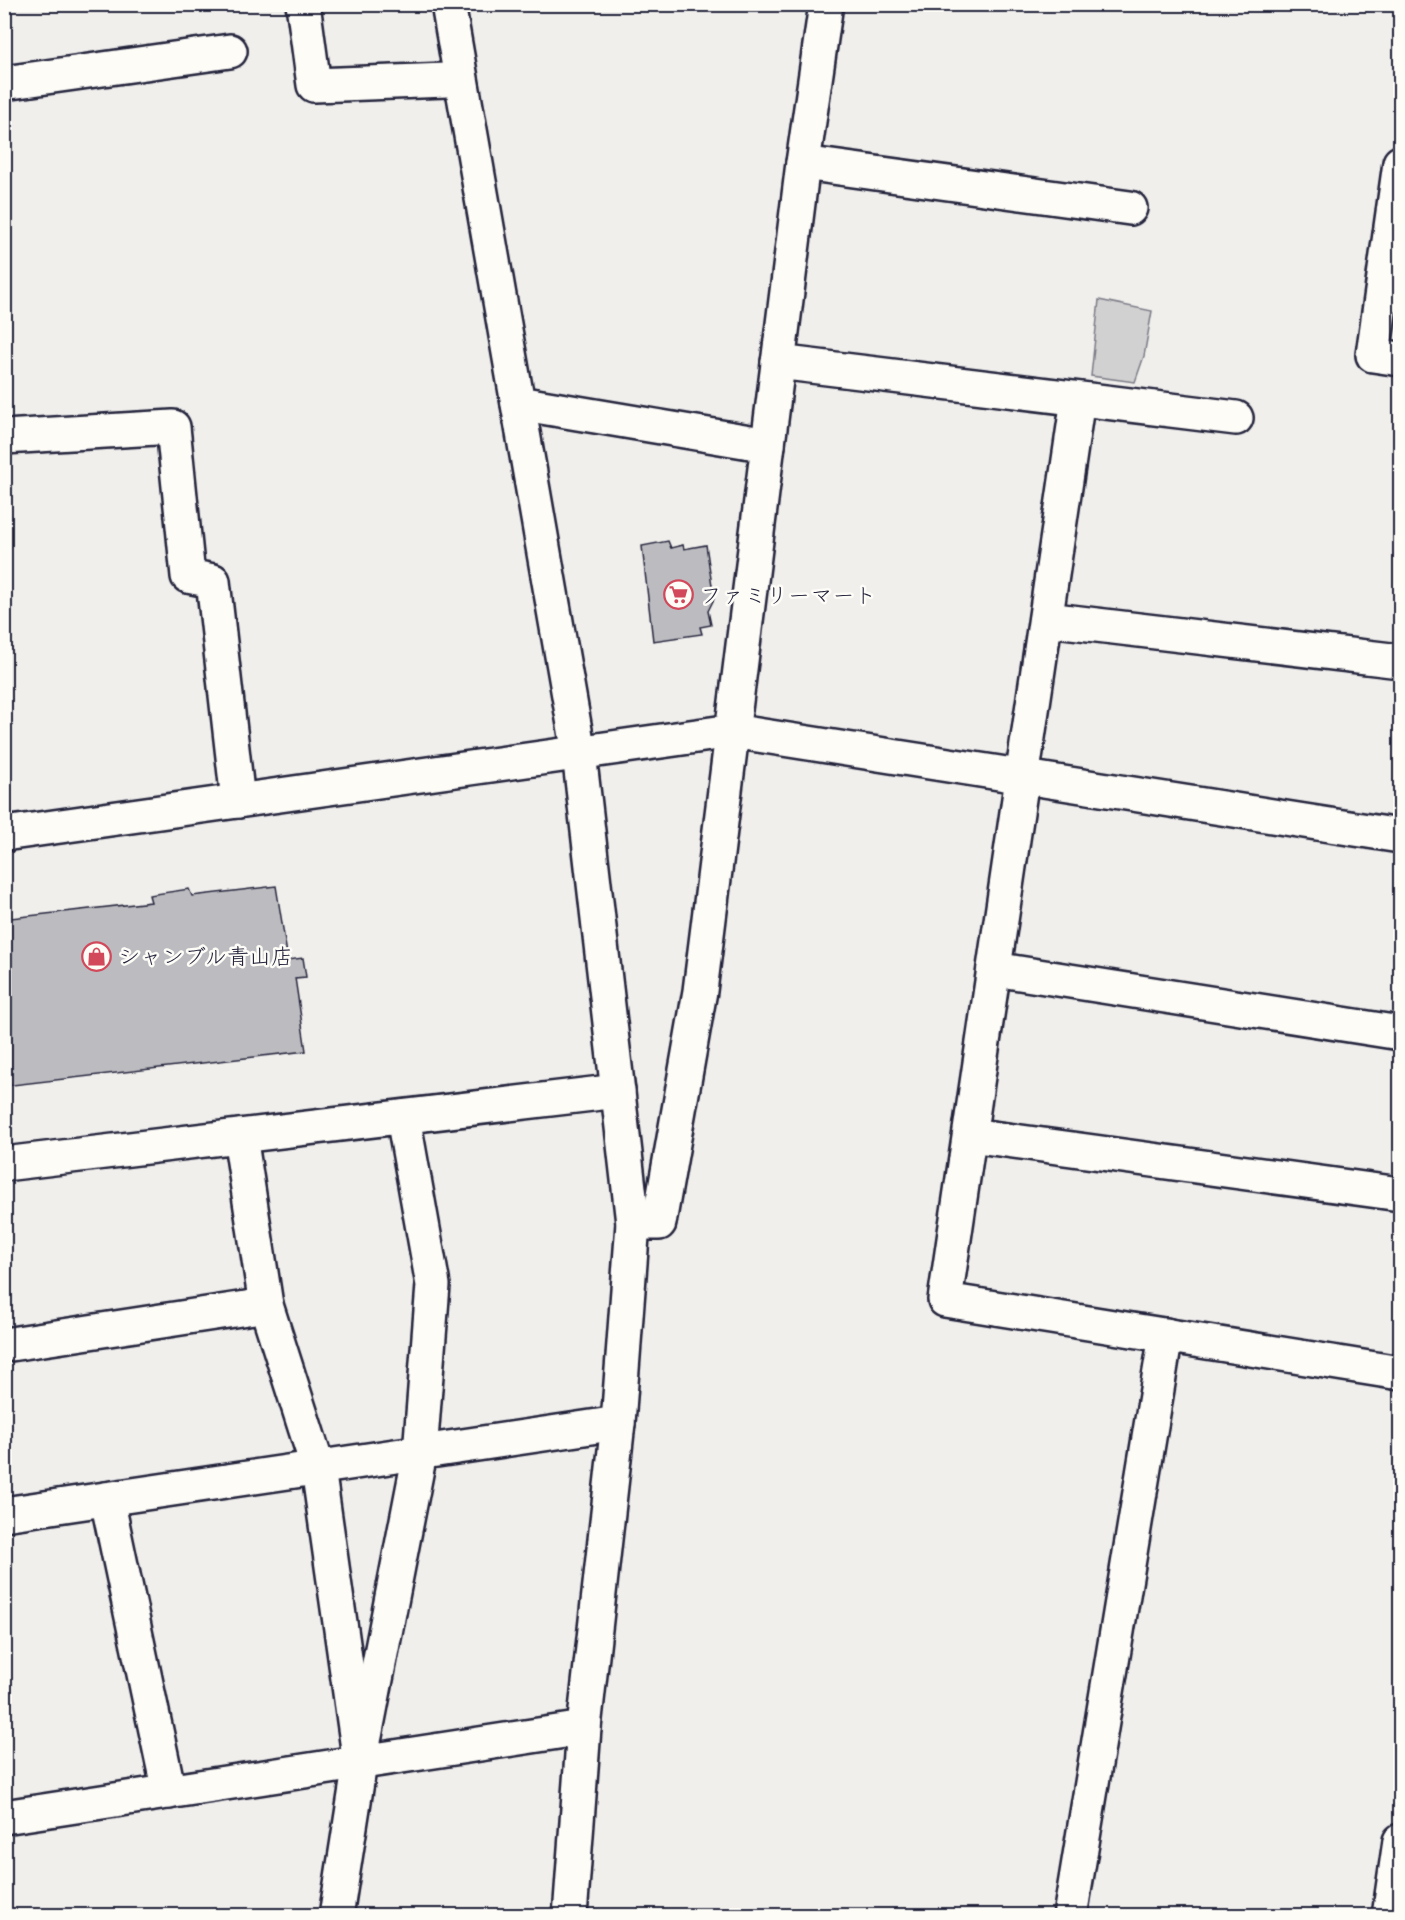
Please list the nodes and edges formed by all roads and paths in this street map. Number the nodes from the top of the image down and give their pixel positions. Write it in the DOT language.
graph roads {
  1 [pos="303,4"];
  2 [pos="448,4"];
  3 [pos="826,4"];
  4 [pos="230,51"];
  5 [pos="447,80"];
  6 [pos="4,83"];
  7 [pos="803,163"];
  8 [pos="1400,174"];
  9 [pos="1130,208"];
  10 [pos="1401,359"];
  11 [pos="778,362"];
  12 [pos="1078,399"];
  13 [pos="518,403"];
  14 [pos="1236,418"];
  15 [pos="4,437"];
  16 [pos="768,445"];
  17 [pos="1046,619"];
  18 [pos="1401,661"];
  19 [pos="732,731"];
  20 [pos="579,753"];
  21 [pos="1023,776"];
  22 [pos="238,801"];
  23 [pos="5,829"];
  24 [pos="1401,836"];
  25 [pos="994,969"];
  26 [pos="1401,1033"];
  27 [pos="618,1091"];
  28 [pos="403,1117"];
  29 [pos="969,1135"];
  30 [pos="240,1136"];
  31 [pos="4,1164"];
  32 [pos="1401,1194"];
  33 [pos="633,1223"];
  34 [pos="266,1305"];
  35 [pos="1166,1335"];
  36 [pos="4,1345"];
  37 [pos="1401,1373"];
  38 [pos="618,1423"];
  39 [pos="420,1453"];
  40 [pos="318,1468"];
  41 [pos="107,1499"];
  42 [pos="4,1514"];
  43 [pos="584,1728"];
  44 [pos="360,1763"];
  45 [pos="169,1792"];
  46 [pos="4,1817"];
  47 [pos="1401,1841"];
  48 [pos="336,1916"];
  49 [pos="570,1916"];
  50 [pos="1070,1916"];
  51 [pos="1389,1916"];
  1 -- 5 [label="street"];
  2 -- 13 [label="street"];
  3 -- 7 [label="street"];
  4 -- 6 [label="street"];
  7 -- 9 [label="street"];
  7 -- 11 [label="street"];
  8 -- 10 [label="street"];
  11 -- 12 [label="street"];
  11 -- 16 [label="street"];
  12 -- 14 [label="street"];
  12 -- 17 [label="street"];
  13 -- 16 [label="street"];
  13 -- 20 [label="street"];
  15 -- 22 [label="street"];
  16 -- 19 [label="street"];
  17 -- 18 [label="street"];
  17 -- 21 [label="street"];
  19 -- 20 [label="street"];
  19 -- 21 [label="street"];
  19 -- 33 [label="street"];
  20 -- 22 [label="street"];
  20 -- 27 [label="street"];
  21 -- 24 [label="street"];
  21 -- 25 [label="street"];
  22 -- 23 [label="street"];
  25 -- 26 [label="street"];
  25 -- 29 [label="street"];
  27 -- 28 [label="street"];
  27 -- 33 [label="street"];
  28 -- 30 [label="street"];
  28 -- 39 [label="street"];
  29 -- 32 [label="street"];
  29 -- 35 [label="street"];
  30 -- 31 [label="street"];
  30 -- 34 [label="street"];
  33 -- 38 [label="street"];
  34 -- 36 [label="street"];
  34 -- 40 [label="street"];
  35 -- 37 [label="street"];
  35 -- 50 [label="street"];
  38 -- 39 [label="street"];
  38 -- 43 [label="street"];
  39 -- 40 [label="street"];
  39 -- 44 [label="street"];
  40 -- 41 [label="street"];
  40 -- 44 [label="street"];
  41 -- 42 [label="street"];
  41 -- 45 [label="street"];
  43 -- 44 [label="street"];
  43 -- 49 [label="street"];
  44 -- 45 [label="street"];
  44 -- 48 [label="street"];
  45 -- 46 [label="street"];
  47 -- 51 [label="street"];
}
